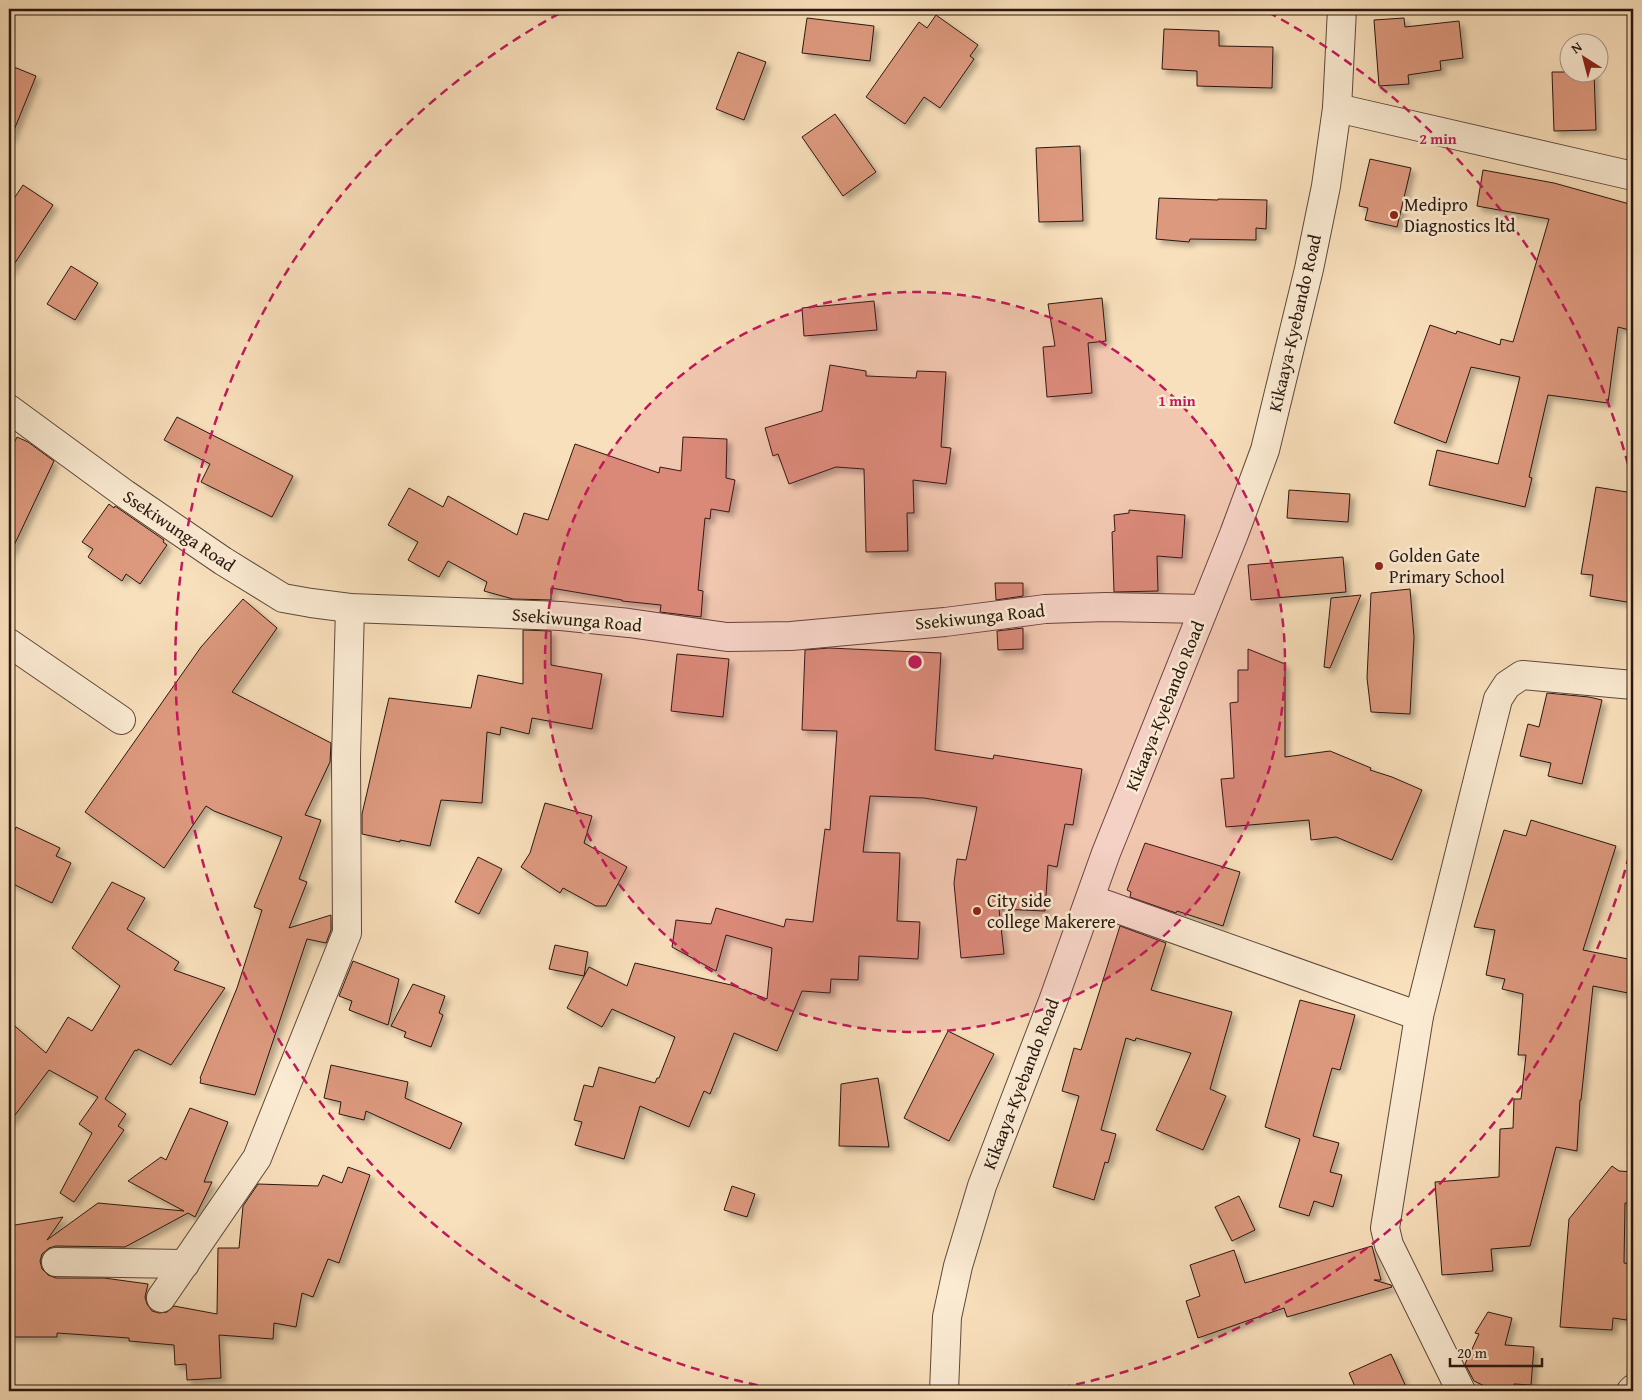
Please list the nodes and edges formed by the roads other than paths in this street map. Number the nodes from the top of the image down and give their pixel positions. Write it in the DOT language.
graph roads {
  1 [pos="1342,9"];
  2 [pos="1337,108"];
  3 [pos="1633,176"];
  4 [pos="9,410"];
  5 [pos="350,608"];
  6 [pos="1204,609"];
  7 [pos="9,642"];
  8 [pos="1633,685"];
  9 [pos="121,720"];
  10 [pos="1090,899"];
  11 [pos="1420,1016"];
  12 [pos="56,1262"];
  13 [pos="185,1264"];
  14 [pos="162,1298"];
  15 [pos="944,1391"];
  16 [pos="1461,1391"];
  1 -- 2 [label="street, Kikaaya-Kyebando Road"];
  2 -- 3 [label="street"];
  2 -- 6 [label="street, Kikaaya-Kyebando Road"];
  4 -- 5 [label="street, Ssekiwunga Road"];
  5 -- 6 [label="street, Ssekiwunga Road"];
  5 -- 13 [label="street"];
  6 -- 10 [label="street, Kikaaya-Kyebando Road"];
  7 -- 9 [label="street"];
  8 -- 11 [label="street"];
  10 -- 11 [label="street"];
  10 -- 15 [label="street, Kikaaya-Kyebando Road"];
  11 -- 16 [label="street"];
  12 -- 13 [label="street"];
  13 -- 14 [label="street"];
}
